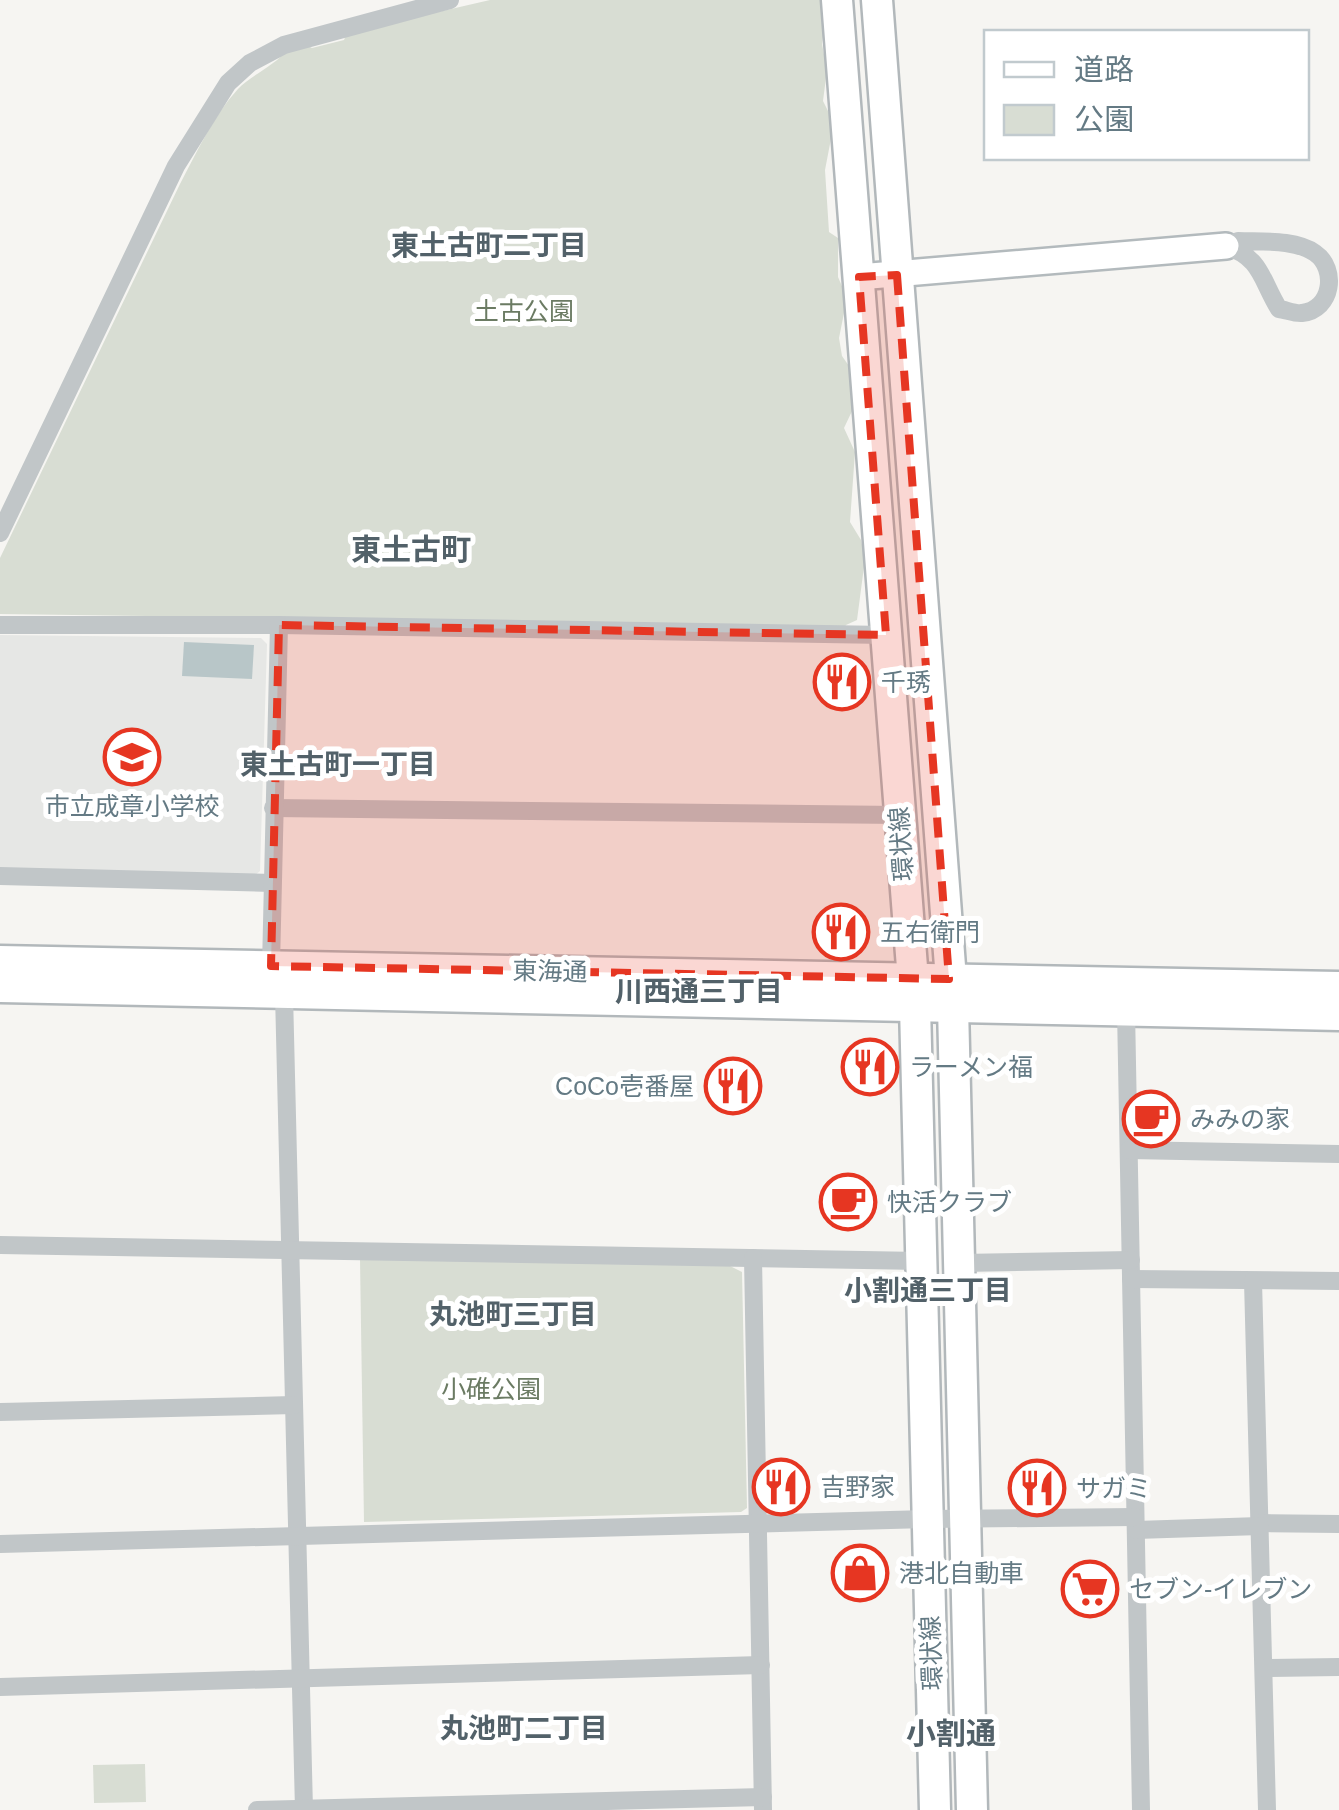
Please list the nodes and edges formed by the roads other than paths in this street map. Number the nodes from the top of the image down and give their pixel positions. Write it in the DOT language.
graph roads {
  1 [pos="450,0"];
  2 [pos="837,0"];
  3 [pos="878,0"];
  4 [pos="1226,246"];
  5 [pos="897,274"];
  6 [pos="858,277"];
  7 [pos="0,533"];
  8 [pos="0,625"];
  9 [pos="279,625"];
  10 [pos="886,635"];
  11 [pos="274,808"];
  12 [pos="899,815"];
  13 [pos="0,876"];
  14 [pos="272,883"];
  15 [pos="0,960"];
  16 [pos="278,980"];
  17 [pos="0,987"];
  18 [pos="1339,987"];
  19 [pos="913,993"];
  20 [pos="951,993"];
  21 [pos="1126,1010"];
  22 [pos="1339,1014"];
  23 [pos="1128,1150"];
  24 [pos="1339,1154"];
  25 [pos="0,1245"];
  26 [pos="290,1248"];
  27 [pos="753,1258"];
  28 [pos="1131,1260"];
  29 [pos="921,1261"];
  30 [pos="960,1263"];
  31 [pos="1131,1279"];
  32 [pos="1253,1280"];
  33 [pos="1339,1281"];
  34 [pos="294,1405"];
  35 [pos="0,1412"];
  36 [pos="927,1518"];
  37 [pos="966,1520"];
  38 [pos="758,1523"];
  39 [pos="1136,1524"];
  40 [pos="1260,1524"];
  41 [pos="1339,1524"];
  42 [pos="298,1537"];
  43 [pos="0,1544"];
  44 [pos="761,1665"];
  45 [pos="1339,1666"];
  46 [pos="1264,1668"];
  47 [pos="301,1678"];
  48 [pos="0,1687"];
  49 [pos="763,1804"];
  50 [pos="304,1809"];
  51 [pos="258,1810"];
  52 [pos="935,1810"];
  53 [pos="972,1810"];
  54 [pos="1141,1810"];
  55 [pos="1268,1810"];
  1 -- 7 [label="street"];
  2 -- 6 [label="main road, 環状線"];
  3 -- 5 [label="main road, 環状線"];
  4 -- 4 [label="street"];
  4 -- 5 [label="street"];
  5 -- 6 [label="street"];
  5 -- 20 [label="main road, 環状線"];
  6 -- 10 [label="main road, 環状線"];
  8 -- 9 [label="street"];
  9 -- 10 [label="street"];
  9 -- 11 [label="street"];
  10 -- 12 [label="main road, 環状線"];
  11 -- 12 [label="street"];
  11 -- 14 [label="street"];
  12 -- 19 [label="main road, 環状線"];
  13 -- 14 [label="street"];
  14 -- 16 [label="street"];
  15 -- 16 [label="main road, 東海通"];
  16 -- 17 [label="main road"];
  16 -- 19 [label="main road, 東海通"];
  16 -- 26 [label="street"];
  18 -- 20 [label="main road, 東海通"];
  19 -- 20 [label="main road, 東海通"];
  19 -- 29 [label="main road, 環状線"];
  20 -- 21 [label="main road, 東海通"];
  20 -- 30 [label="main road, 環状線"];
  21 -- 22 [label="main road, 東海通"];
  21 -- 23 [label="street"];
  23 -- 24 [label="street"];
  23 -- 28 [label="street"];
  25 -- 26 [label="street"];
  26 -- 27 [label="street"];
  26 -- 34 [label="street"];
  27 -- 29 [label="street"];
  27 -- 38 [label="street"];
  28 -- 30 [label="street"];
  28 -- 31 [label="street"];
  29 -- 36 [label="main road, 環状線"];
  30 -- 37 [label="main road, 環状線"];
  31 -- 32 [label="street"];
  31 -- 39 [label="street"];
  32 -- 33 [label="street"];
  32 -- 40 [label="street"];
  34 -- 35 [label="street"];
  34 -- 42 [label="street"];
  36 -- 37 [label="street"];
  36 -- 38 [label="street"];
  36 -- 52 [label="main road, 環状線"];
  37 -- 39 [label="street"];
  37 -- 53 [label="main road, 環状線"];
  38 -- 42 [label="street"];
  38 -- 44 [label="street"];
  39 -- 40 [label="street"];
  39 -- 54 [label="street"];
  40 -- 41 [label="street"];
  40 -- 46 [label="street"];
  42 -- 43 [label="street"];
  42 -- 47 [label="street"];
  44 -- 47 [label="street"];
  44 -- 49 [label="street"];
  45 -- 46 [label="street"];
  46 -- 55 [label="street"];
  47 -- 48 [label="street"];
  47 -- 50 [label="street"];
  49 -- 50 [label="street"];
  50 -- 51 [label="street"];
}
